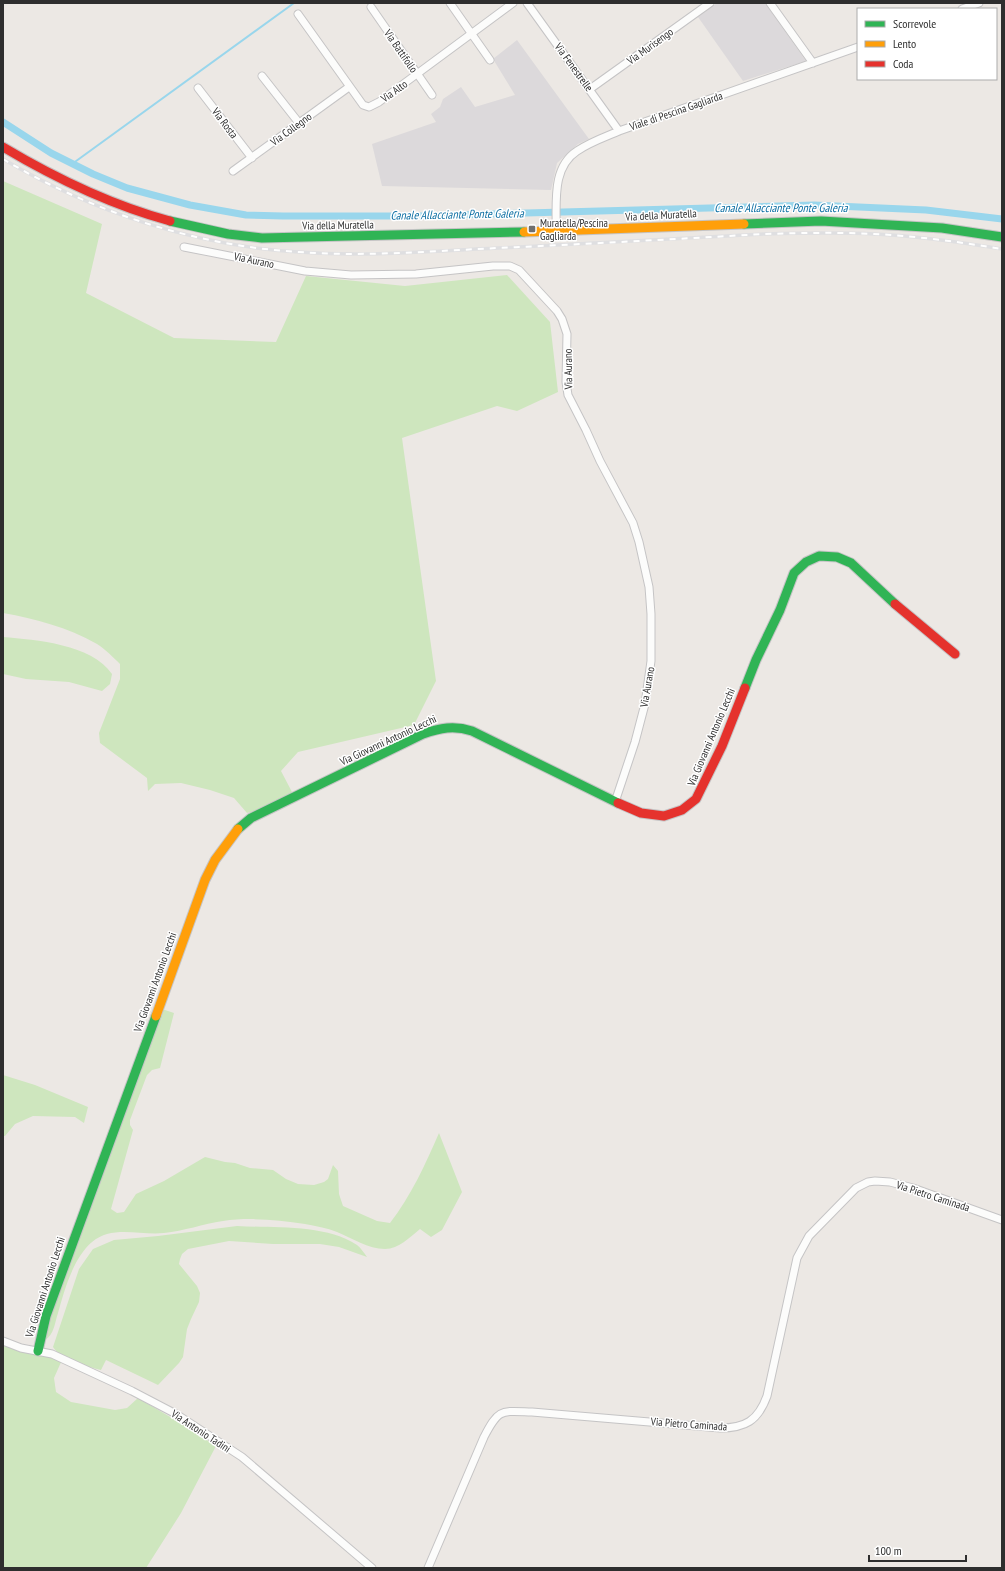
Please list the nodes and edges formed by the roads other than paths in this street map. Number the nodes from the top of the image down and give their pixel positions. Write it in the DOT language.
graph roads {
  1 [pos="450,3"];
  2 [pos="513,3"];
  3 [pos="527,3"];
  4 [pos="710,3"];
  5 [pos="770,3"];
  6 [pos="979,3"];
  7 [pos="371,7"];
  8 [pos="965,8"];
  9 [pos="298,14"];
  10 [pos="471,34"];
  11 [pos="857,47"];
  12 [pos="490,60"];
  13 [pos="812,63"];
  14 [pos="417,74"];
  15 [pos="262,76"];
  16 [pos="349,87"];
  17 [pos="198,88"];
  18 [pos="590,89"];
  19 [pos="432,95"];
  20 [pos="298,123"];
  21 [pos="619,131"];
  22 [pos="3,147"];
  23 [pos="252,158"];
  24 [pos="234,171"];
  25 [pos="556,231"];
  26 [pos="1002,237"];
  27 [pos="184,247"];
  28 [pos="955,654"];
  29 [pos="615,802"];
  30 [pos="1002,1220"];
  31 [pos="3,1341"];
  32 [pos="38,1351"];
  33 [pos="372,1568"];
  34 [pos="428,1568"];
  1 -- 10 [label="street"];
  2 -- 10 [label="street, Via Alto"];
  3 -- 18 [label="street, Via Fenestrelle"];
  4 -- 18 [label="street, Via Murisengo"];
  5 -- 13 [label="street"];
  6 -- 8 [label="street"];
  7 -- 14 [label="street, Via Battifollo"];
  9 -- 16 [label="street, Via Alto"];
  10 -- 12 [label="street"];
  10 -- 14 [label="street, Via Alto"];
  11 -- 13 [label="street, Viale di Pescina Gagliarda"];
  13 -- 21 [label="street, Viale di Pescina Gagliarda"];
  14 -- 16 [label="street, Via Alto"];
  14 -- 19 [label="street, Via Battifollo"];
  15 -- 20 [label="street"];
  16 -- 20 [label="street, Via Collegno"];
  17 -- 23 [label="street, Via Rosta"];
  18 -- 21 [label="street, Via Fenestrelle"];
  20 -- 23 [label="street, Via Collegno"];
  21 -- 25 [label="street, Viale di Pescina Gagliarda"];
  22 -- 25 [label="street, Via della Muratella"];
  23 -- 24 [label="street, Via Collegno"];
  25 -- 26 [label="street, Via della Muratella"];
  27 -- 29 [label="street, Via Aurano"];
  28 -- 29 [label="street, Via Giovanni Antonio Lecchi"];
  29 -- 32 [label="street, Via Giovanni Antonio Lecchi"];
  30 -- 34 [label="street, Via Pietro Caminada"];
  31 -- 32 [label="street, Via Antonio Tadini"];
  32 -- 33 [label="street, Via Antonio Tadini"];
}
